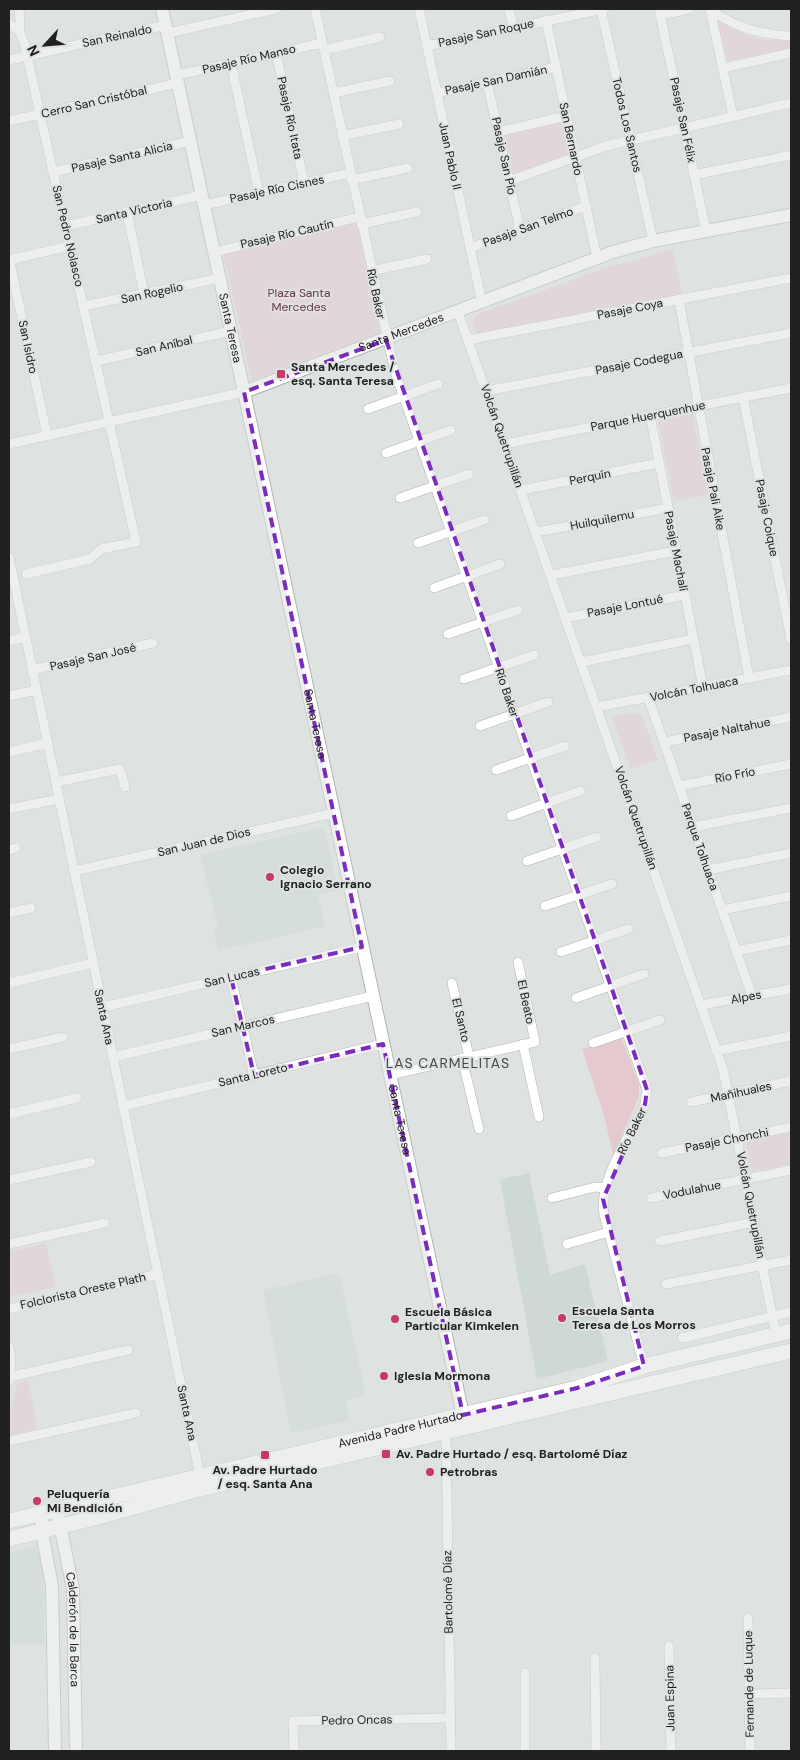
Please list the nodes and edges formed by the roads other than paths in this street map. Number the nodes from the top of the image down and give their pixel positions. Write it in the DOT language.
graph roads {
  1 [pos="19,9"];
  2 [pos="162,9"];
  3 [pos="276,9"];
  4 [pos="314,9"];
  5 [pos="419,9"];
  6 [pos="509,9"];
  7 [pos="602,9"];
  8 [pos="690,9"];
  9 [pos="710,9"];
  10 [pos="660,12"];
  11 [pos="546,20"];
  12 [pos="9,24"];
  13 [pos="513,27"];
  14 [pos="167,29"];
  15 [pos="19,31"];
  16 [pos="791,36"];
  17 [pos="380,37"];
  18 [pos="323,46"];
  19 [pos="427,46"];
  20 [pos="276,53"];
  21 [pos="791,53"];
  22 [pos="27,56"];
  23 [pos="9,60"];
  24 [pos="231,63"];
  25 [pos="556,67"];
  26 [pos="723,68"];
  27 [pos="177,80"];
  28 [pos="390,81"];
  29 [pos="487,82"];
  30 [pos="333,94"];
  31 [pos="437,94"];
  32 [pos="791,103"];
  33 [pos="40,114"];
  34 [pos="566,116"];
  35 [pos="732,116"];
  36 [pos="9,121"];
  37 [pos="399,124"];
  38 [pos="684,127"];
  39 [pos="498,132"];
  40 [pos="342,136"];
  41 [pos="191,141"];
  42 [pos="630,141"];
  43 [pos="791,155"];
  44 [pos="575,156"];
  45 [pos="408,168"];
  46 [pos="54,172"];
  47 [pos="694,175"];
  48 [pos="351,176"];
  49 [pos="509,181"];
  50 [pos="304,183"];
  51 [pos="259,193"];
  52 [pos="203,200"];
  53 [pos="586,206"];
  54 [pos="127,212"];
  55 [pos="417,212"];
  56 [pos="791,214"];
  57 [pos="360,220"];
  58 [pos="66,226"];
  59 [pos="520,230"];
  60 [pos="706,231"];
  61 [pos="653,241"];
  62 [pos="70,246"];
  63 [pos="470,248"];
  64 [pos="214,252"];
  65 [pos="597,258"];
  66 [pos="9,259"];
  67 [pos="427,259"];
  68 [pos="371,271"];
  69 [pos="220,278"];
  70 [pos="791,278"];
  71 [pos="144,294"];
  72 [pos="679,300"];
  73 [pos="482,303"];
  74 [pos="84,306"];
  75 [pos="458,312"];
  76 [pos="231,331"];
  77 [pos="791,334"];
  78 [pos="386,340"];
  79 [pos="468,340"];
  80 [pos="688,353"];
  81 [pos="96,361"];
  82 [pos="438,384"];
  83 [pos="791,388"];
  84 [pos="486,391"];
  85 [pos="244,392"];
  86 [pos="403,396"];
  87 [pos="743,397"];
  88 [pos="697,406"];
  89 [pos="368,409"];
  90 [pos="650,415"];
  91 [pos="110,422"];
  92 [pos="451,430"];
  93 [pos="48,436"];
  94 [pos="419,441"];
  95 [pos="9,444"];
  96 [pos="505,444"];
  97 [pos="386,453"];
  98 [pos="659,463"];
  99 [pos="469,474"];
  100 [pos="434,486"];
  101 [pos="521,490"];
  102 [pos="400,498"];
  103 [pos="668,508"];
  104 [pos="484,520"];
  105 [pos="451,532"];
  106 [pos="536,532"];
  107 [pos="418,543"];
  108 [pos="676,551"];
  109 [pos="9,557"];
  110 [pos="500,564"];
  111 [pos="26,574"];
  112 [pos="466,576"];
  113 [pos="551,576"];
  114 [pos="12,586"];
  115 [pos="434,588"];
  116 [pos="685,595"];
  117 [pos="518,610"];
  118 [pos="566,618"];
  119 [pos="482,622"];
  120 [pos="448,634"];
  121 [pos="26,637"];
  122 [pos="693,639"];
  123 [pos="791,640"];
  124 [pos="9,641"];
  125 [pos="153,643"];
  126 [pos="534,655"];
  127 [pos="581,662"];
  128 [pos="498,667"];
  129 [pos="32,670"];
  130 [pos="791,670"];
  131 [pos="749,678"];
  132 [pos="464,679"];
  133 [pos="703,687"];
  134 [pos="36,690"];
  135 [pos="9,696"];
  136 [pos="648,697"];
  137 [pos="548,702"];
  138 [pos="597,707"];
  139 [pos="515,714"];
  140 [pos="791,718"];
  141 [pos="480,726"];
  142 [pos="664,742"];
  143 [pos="48,743"];
  144 [pos="565,746"];
  145 [pos="9,752"];
  146 [pos="531,758"];
  147 [pos="791,764"];
  148 [pos="496,770"];
  149 [pos="56,782"];
  150 [pos="679,786"];
  151 [pos="125,787"];
  152 [pos="580,791"];
  153 [pos="59,799"];
  154 [pos="546,803"];
  155 [pos="791,808"];
  156 [pos="9,809"];
  157 [pos="334,813"];
  158 [pos="511,816"];
  159 [pos="693,827"];
  160 [pos="597,837"];
  161 [pos="562,849"];
  162 [pos="791,853"];
  163 [pos="527,861"];
  164 [pos="708,870"];
  165 [pos="74,871"];
  166 [pos="612,884"];
  167 [pos="579,895"];
  168 [pos="791,896"];
  169 [pos="545,906"];
  170 [pos="31,908"];
  171 [pos="722,910"];
  172 [pos="9,914"];
  173 [pos="628,929"];
  174 [pos="595,940"];
  175 [pos="791,940"];
  176 [pos="362,947"];
  177 [pos="736,951"];
  178 [pos="560,952"];
  179 [pos="518,962"];
  180 [pos="93,963"];
  181 [pos="644,974"];
  182 [pos="231,977"];
  183 [pos="9,983"];
  184 [pos="452,983"];
  185 [pos="611,986"];
  186 [pos="791,989"];
  187 [pos="373,996"];
  188 [pos="752,996"];
  189 [pos="576,998"];
  190 [pos="701,1005"];
  191 [pos="102,1007"];
  192 [pos="660,1020"];
  193 [pos="243,1026"];
  194 [pos="627,1031"];
  195 [pos="791,1036"];
  196 [pos="63,1037"];
  197 [pos="593,1043"];
  198 [pos="383,1044"];
  199 [pos="523,1044"];
  200 [pos="9,1049"];
  201 [pos="716,1051"];
  202 [pos="113,1057"];
  203 [pos="466,1057"];
  204 [pos="254,1075"];
  205 [pos="390,1075"];
  206 [pos="791,1081"];
  207 [pos="729,1094"];
  208 [pos="77,1098"];
  209 [pos="691,1102"];
  210 [pos="123,1106"];
  211 [pos="9,1114"];
  212 [pos="539,1117"];
  213 [pos="791,1127"];
  214 [pos="479,1129"];
  215 [pos="738,1138"];
  216 [pos="662,1153"];
  217 [pos="91,1162"];
  218 [pos="791,1170"];
  219 [pos="746,1179"];
  220 [pos="9,1180"];
  221 [pos="605,1188"];
  222 [pos="552,1198"];
  223 [pos="651,1198"];
  224 [pos="105,1222"];
  225 [pos="755,1222"];
  226 [pos="609,1232"];
  227 [pos="660,1241"];
  228 [pos="9,1244"];
  229 [pos="567,1244"];
  230 [pos="791,1260"];
  231 [pos="763,1265"];
  232 [pos="158,1274"];
  233 [pos="666,1284"];
  234 [pos="9,1309"];
  235 [pos="791,1312"];
  236 [pos="773,1317"];
  237 [pos="784,1332"];
  238 [pos="682,1338"];
  239 [pos="9,1347"];
  240 [pos="128,1350"];
  241 [pos="791,1351"];
  242 [pos="644,1366"];
  243 [pos="9,1378"];
  244 [pos="136,1413"];
  245 [pos="463,1415"];
  246 [pos="446,1433"];
  247 [pos="9,1441"];
  248 [pos="200,1476"];
  249 [pos="57,1510"];
  250 [pos="42,1514"];
  251 [pos="9,1520"];
  252 [pos="61,1527"];
  253 [pos="42,1532"];
  254 [pos="9,1539"];
  255 [pos="74,1599"];
  256 [pos="52,1602"];
  257 [pos="748,1618"];
  258 [pos="669,1646"];
  259 [pos="594,1658"];
  260 [pos="525,1673"];
  261 [pos="791,1693"];
  262 [pos="750,1694"];
  263 [pos="450,1718"];
  264 [pos="56,1751"];
  265 [pos="76,1751"];
  266 [pos="294,1751"];
  267 [pos="451,1751"];
  268 [pos="525,1751"];
  269 [pos="596,1751"];
  270 [pos="671,1751"];
  271 [pos="750,1751"];
  1 -- 15 [label="street, San Pedro Nolasco"];
  2 -- 14 [label="street, Santa Teresa"];
  3 -- 14 [label="street, San Reinaldo"];
  4 -- 18 [label="street, Río Baker"];
  5 -- 19 [label="street, Juan Pablo II"];
  6 -- 13 [label="street"];
  7 -- 11 [label="street, Pasaje San Roque"];
  7 -- 42 [label="street, Todos Los Santos"];
  8 -- 10 [label="street"];
  9 -- 16 [label="street"];
  9 -- 26 [label="street"];
  10 -- 38 [label="street, Pasaje San Félix"];
  11 -- 13 [label="street, Pasaje San Roque"];
  11 -- 25 [label="street, San Bernardo"];
  12 -- 15 [label="street"];
  13 -- 19 [label="street, Pasaje San Roque"];
  14 -- 22 [label="street, San Reinaldo"];
  14 -- 27 [label="street, Santa Teresa"];
  15 -- 22 [label="street, San Pedro Nolasco"];
  17 -- 18 [label="street, Pasaje Río Manso"];
  18 -- 20 [label="street, Pasaje Río Manso"];
  18 -- 30 [label="street, Río Baker"];
  19 -- 31 [label="street, Juan Pablo II"];
  20 -- 24 [label="street, Pasaje Río Manso"];
  20 -- 50 [label="street, Pasaje Río Itata"];
  21 -- 26 [label="street"];
  22 -- 23 [label="street, San Reinaldo"];
  22 -- 33 [label="street, San Pedro Nolasco"];
  24 -- 27 [label="street, Pasaje Río Manso"];
  24 -- 51 [label="street"];
  25 -- 29 [label="street, Pasaje San Damián"];
  25 -- 34 [label="street, San Bernardo"];
  26 -- 35 [label="street"];
  27 -- 33 [label="street, Cerro San Cristóbal"];
  27 -- 41 [label="street, Santa Teresa"];
  28 -- 30 [label="street"];
  29 -- 31 [label="street, Pasaje San Damián"];
  29 -- 39 [label="street, Pasaje San Pío"];
  30 -- 40 [label="street, Río Baker"];
  31 -- 63 [label="street, Juan Pablo II"];
  32 -- 35 [label="street"];
  33 -- 36 [label="street, Cerro San Cristóbal"];
  33 -- 46 [label="street, San Pedro Nolasco"];
  34 -- 39 [label="street"];
  34 -- 44 [label="street, San Bernardo"];
  35 -- 38 [label="street"];
  37 -- 40 [label="street"];
  38 -- 42 [label="street"];
  38 -- 47 [label="street, Pasaje San Félix"];
  39 -- 49 [label="street, Pasaje San Pío"];
  40 -- 48 [label="street, Río Baker"];
  41 -- 46 [label="street, Pasaje Santa Alicia"];
  41 -- 52 [label="street, Santa Teresa"];
  42 -- 44 [label="street"];
  42 -- 61 [label="street, Todos Los Santos"];
  43 -- 47 [label="street"];
  44 -- 49 [label="street"];
  44 -- 53 [label="street, San Bernardo"];
  45 -- 48 [label="street, Pasaje Río Cisnes"];
  46 -- 58 [label="street, San Pedro Nolasco"];
  47 -- 60 [label="street, Pasaje San Félix"];
  48 -- 50 [label="street, Pasaje Río Cisnes"];
  48 -- 57 [label="street, Río Baker"];
  49 -- 59 [label="street, Pasaje San Pío"];
  50 -- 51 [label="street, Pasaje Río Cisnes"];
  51 -- 52 [label="street, Pasaje Río Cisnes"];
  52 -- 54 [label="street, Santa Victoria"];
  52 -- 64 [label="street, Santa Teresa"];
  53 -- 59 [label="street, Pasaje San Telmo"];
  53 -- 65 [label="street, San Bernardo"];
  54 -- 58 [label="street, Santa Victoria"];
  54 -- 71 [label="street"];
  55 -- 57 [label="street, Pasaje Río Cautín"];
  56 -- 60 [label="street, Santa Mercedes"];
  57 -- 64 [label="street, Pasaje Río Cautín"];
  57 -- 68 [label="street, Río Baker"];
  58 -- 62 [label="street, San Pedro Nolasco"];
  59 -- 63 [label="street, Pasaje San Telmo"];
  60 -- 61 [label="street, Santa Mercedes"];
  61 -- 65 [label="street, Santa Mercedes"];
  62 -- 66 [label="street"];
  62 -- 74 [label="street, San Pedro Nolasco"];
  63 -- 73 [label="street, Juan Pablo II"];
  64 -- 69 [label="street, Santa Teresa"];
  65 -- 73 [label="street, Santa Mercedes"];
  66 -- 93 [label="street, San Isidro"];
  67 -- 68 [label="street"];
  68 -- 78 [label="street, Río Baker"];
  69 -- 71 [label="street, San Rogelio"];
  69 -- 76 [label="street, Santa Teresa"];
  70 -- 72 [label="street, Pasaje Coya"];
  71 -- 74 [label="street, San Rogelio"];
  72 -- 79 [label="street, Pasaje Coya"];
  72 -- 80 [label="street, Pasaje Pali Aike"];
  73 -- 75 [label="street, Santa Mercedes"];
  74 -- 81 [label="street, San Pedro Nolasco"];
  75 -- 78 [label="street, Santa Mercedes"];
  75 -- 79 [label="street, Volcán Quetrupillán"];
  76 -- 81 [label="street, San Aníbal"];
  76 -- 85 [label="street, Santa Teresa"];
  77 -- 80 [label="street, Pasaje Codegua"];
  78 -- 85 [label="street, Santa Mercedes"];
  78 -- 86 [label="street, Río Baker"];
  79 -- 84 [label="street, Volcán Quetrupillán"];
  80 -- 84 [label="street, Pasaje Codegua"];
  80 -- 88 [label="street, Pasaje Pali Aike"];
  81 -- 91 [label="street, San Pedro Nolasco"];
  82 -- 86 [label="street"];
  83 -- 87 [label="street, Parque Huerquenhue"];
  84 -- 96 [label="street, Volcán Quetrupillán"];
  85 -- 91 [label="street, Santa Mercedes"];
  85 -- 157 [label="street, Santa Teresa"];
  86 -- 89 [label="street"];
  86 -- 94 [label="street, Río Baker"];
  87 -- 88 [label="street, Parque Huerquenhue"];
  87 -- 123 [label="street, Pasaje Coique"];
  88 -- 90 [label="street, Parque Huerquenhue"];
  88 -- 131 [label="street, Pasaje Pali Aike"];
  90 -- 96 [label="street, Parque Huerquenhue"];
  90 -- 98 [label="street, Pasaje Machalí"];
  91 -- 93 [label="street, Santa Mercedes"];
  91 -- 111 [label="street, San Pedro Nolasco"];
  92 -- 94 [label="street"];
  93 -- 95 [label="street, Santa Mercedes"];
  94 -- 97 [label="street"];
  94 -- 100 [label="street, Río Baker"];
  96 -- 101 [label="street, Volcán Quetrupillán"];
  98 -- 101 [label="street, Perquín"];
  98 -- 103 [label="street, Pasaje Machalí"];
  99 -- 100 [label="street"];
  100 -- 102 [label="street"];
  100 -- 105 [label="street, Río Baker"];
  101 -- 106 [label="street, Volcán Quetrupillán"];
  103 -- 106 [label="street, Huilquilemu"];
  103 -- 108 [label="street, Pasaje Machalí"];
  104 -- 105 [label="street"];
  105 -- 107 [label="street"];
  105 -- 112 [label="street, Río Baker"];
  106 -- 113 [label="street, Volcán Quetrupillán"];
  108 -- 113 [label="street"];
  108 -- 116 [label="street, Pasaje Machalí"];
  109 -- 114 [label="street, Santa Ana"];
  110 -- 112 [label="street"];
  112 -- 115 [label="street"];
  112 -- 119 [label="street, Río Baker"];
  113 -- 118 [label="street, Volcán Quetrupillán"];
  114 -- 121 [label="street, Santa Ana"];
  116 -- 118 [label="street, Pasaje Lontué"];
  116 -- 122 [label="street, Pasaje Machalí"];
  117 -- 119 [label="street"];
  118 -- 127 [label="street, Volcán Quetrupillán"];
  119 -- 120 [label="street"];
  119 -- 128 [label="street, Río Baker"];
  121 -- 124 [label="street"];
  121 -- 129 [label="street, Santa Ana"];
  122 -- 127 [label="street"];
  122 -- 133 [label="street, Pasaje Machalí"];
  125 -- 129 [label="street, Pasaje San José"];
  126 -- 128 [label="street"];
  127 -- 138 [label="street, Volcán Quetrupillán"];
  128 -- 132 [label="street"];
  128 -- 139 [label="street, Río Baker"];
  129 -- 134 [label="street, Santa Ana"];
  130 -- 131 [label="street, Volcán Tolhuaca"];
  131 -- 133 [label="street, Volcán Tolhuaca"];
  133 -- 136 [label="street, Volcán Tolhuaca"];
  134 -- 135 [label="street"];
  134 -- 143 [label="street, Santa Ana"];
  136 -- 138 [label="street, Volcán Tolhuaca"];
  136 -- 142 [label="street, Parque Tolhuaca"];
  137 -- 139 [label="street"];
  138 -- 190 [label="street, Volcán Quetrupillán"];
  139 -- 141 [label="street"];
  139 -- 146 [label="street, Río Baker"];
  140 -- 142 [label="street, Pasaje Naltahue"];
  142 -- 150 [label="street, Parque Tolhuaca"];
  143 -- 145 [label="street"];
  143 -- 149 [label="street, Santa Ana"];
  144 -- 146 [label="street"];
  146 -- 148 [label="street"];
  146 -- 154 [label="street, Río Baker"];
  147 -- 150 [label="street, Río Frío"];
  149 -- 151 [label="street"];
  149 -- 153 [label="street, Santa Ana"];
  150 -- 159 [label="street, Parque Tolhuaca"];
  152 -- 154 [label="street"];
  153 -- 156 [label="street"];
  153 -- 165 [label="street, Santa Ana"];
  154 -- 158 [label="street"];
  154 -- 161 [label="street, Río Baker"];
  155 -- 159 [label="street"];
  157 -- 165 [label="street, San Juan de Dios"];
  157 -- 176 [label="street, Santa Teresa"];
  159 -- 164 [label="street, Parque Tolhuaca"];
  160 -- 161 [label="street"];
  161 -- 163 [label="street"];
  161 -- 167 [label="street, Río Baker"];
  162 -- 164 [label="street"];
  164 -- 171 [label="street, Parque Tolhuaca"];
  165 -- 180 [label="street, Santa Ana"];
  166 -- 167 [label="street"];
  167 -- 169 [label="street"];
  167 -- 174 [label="street, Río Baker"];
  168 -- 171 [label="street"];
  170 -- 172 [label="street"];
  171 -- 177 [label="street, Parque Tolhuaca"];
  173 -- 174 [label="street"];
  174 -- 178 [label="street"];
  174 -- 185 [label="street, Río Baker"];
  175 -- 177 [label="street"];
  176 -- 182 [label="street, San Lucas"];
  176 -- 187 [label="street, Santa Teresa"];
  177 -- 188 [label="street, Parque Tolhuaca"];
  179 -- 199 [label="street, El Beato"];
  180 -- 183 [label="street"];
  180 -- 191 [label="street, Santa Ana"];
  181 -- 185 [label="street"];
  182 -- 191 [label="street, San Lucas"];
  182 -- 193 [label="street"];
  184 -- 203 [label="street, El Santo"];
  185 -- 189 [label="street"];
  185 -- 194 [label="street, Río Baker"];
  186 -- 188 [label="street, Alpes"];
  187 -- 193 [label="street, San Marcos"];
  187 -- 198 [label="street, Santa Teresa"];
  188 -- 190 [label="street, Alpes"];
  190 -- 201 [label="street, Volcán Quetrupillán"];
  191 -- 202 [label="street, Santa Ana"];
  192 -- 194 [label="street"];
  193 -- 202 [label="street, San Marcos"];
  193 -- 204 [label="street"];
  194 -- 197 [label="street"];
  194 -- 221 [label="street, Río Baker"];
  195 -- 201 [label="street"];
  196 -- 200 [label="street"];
  198 -- 204 [label="street, Santa Loreto"];
  198 -- 205 [label="street, Santa Teresa"];
  199 -- 203 [label="street"];
  199 -- 212 [label="street"];
  201 -- 207 [label="street, Volcán Quetrupillán"];
  202 -- 210 [label="street, Santa Ana"];
  203 -- 205 [label="street"];
  203 -- 214 [label="street, El Santo"];
  204 -- 210 [label="street, Santa Loreto"];
  205 -- 245 [label="street, Santa Teresa"];
  206 -- 207 [label="street, Mañihuales"];
  207 -- 209 [label="street, Mañihuales"];
  207 -- 215 [label="street, Volcán Quetrupillán"];
  208 -- 211 [label="street"];
  210 -- 232 [label="street, Santa Ana"];
  213 -- 215 [label="street, Pasaje Chonchi"];
  215 -- 216 [label="street, Pasaje Chonchi"];
  215 -- 219 [label="street, Volcán Quetrupillán"];
  217 -- 220 [label="street"];
  218 -- 219 [label="street, Vodulahue"];
  219 -- 223 [label="street, Vodulahue"];
  219 -- 225 [label="street, Volcán Quetrupillán"];
  221 -- 222 [label="street"];
  221 -- 226 [label="street, Río Baker"];
  224 -- 228 [label="street"];
  225 -- 227 [label="street"];
  225 -- 231 [label="street, Volcán Quetrupillán"];
  226 -- 229 [label="street"];
  226 -- 242 [label="street, Río Baker"];
  230 -- 231 [label="street"];
  231 -- 233 [label="street"];
  231 -- 236 [label="street, Volcán Quetrupillán"];
  232 -- 234 [label="street, Folclorista Oreste Plath"];
  232 -- 248 [label="street, Santa Ana"];
  235 -- 236 [label="street"];
  236 -- 237 [label="street, Volcán Quetrupillán"];
  236 -- 238 [label="street"];
  237 -- 242 [label="main road, Avenida Padre Hurtado"];
  239 -- 243 [label="street"];
  240 -- 243 [label="street"];
  241 -- 246 [label="main road, Avenida Padre Hurtado"];
  242 -- 245 [label="main road, Avenida Padre Hurtado"];
  244 -- 247 [label="street"];
  245 -- 246 [label="street"];
  245 -- 248 [label="main road, Avenida Padre Hurtado"];
  246 -- 252 [label="main road, Avenida Padre Hurtado"];
  246 -- 263 [label="street, Bartolomé Díaz"];
  248 -- 249 [label="main road, Avenida Padre Hurtado"];
  249 -- 250 [label="main road, Avenida Padre Hurtado"];
  249 -- 252 [label="street, Calderón de la Barca"];
  250 -- 251 [label="main road, Avenida Padre Hurtado"];
  250 -- 253 [label="street, Calderón de la Barca"];
  252 -- 253 [label="main road, Avenida Padre Hurtado"];
  252 -- 255 [label="street, Calderón de la Barca"];
  253 -- 254 [label="main road, Avenida Padre Hurtado"];
  253 -- 256 [label="street, Calderón de la Barca"];
  255 -- 256 [label="street"];
  255 -- 265 [label="street, Calderón de la Barca"];
  256 -- 264 [label="street, Calderón de la Barca"];
  257 -- 262 [label="street, Fernande de Luque"];
  258 -- 270 [label="street, Juan Espina"];
  259 -- 269 [label="street"];
  260 -- 268 [label="street"];
  261 -- 262 [label="street"];
  262 -- 271 [label="street, Fernande de Luque"];
  263 -- 266 [label="street, Pedro Oncas"];
  263 -- 267 [label="street, Bartolomé Díaz"];
}
